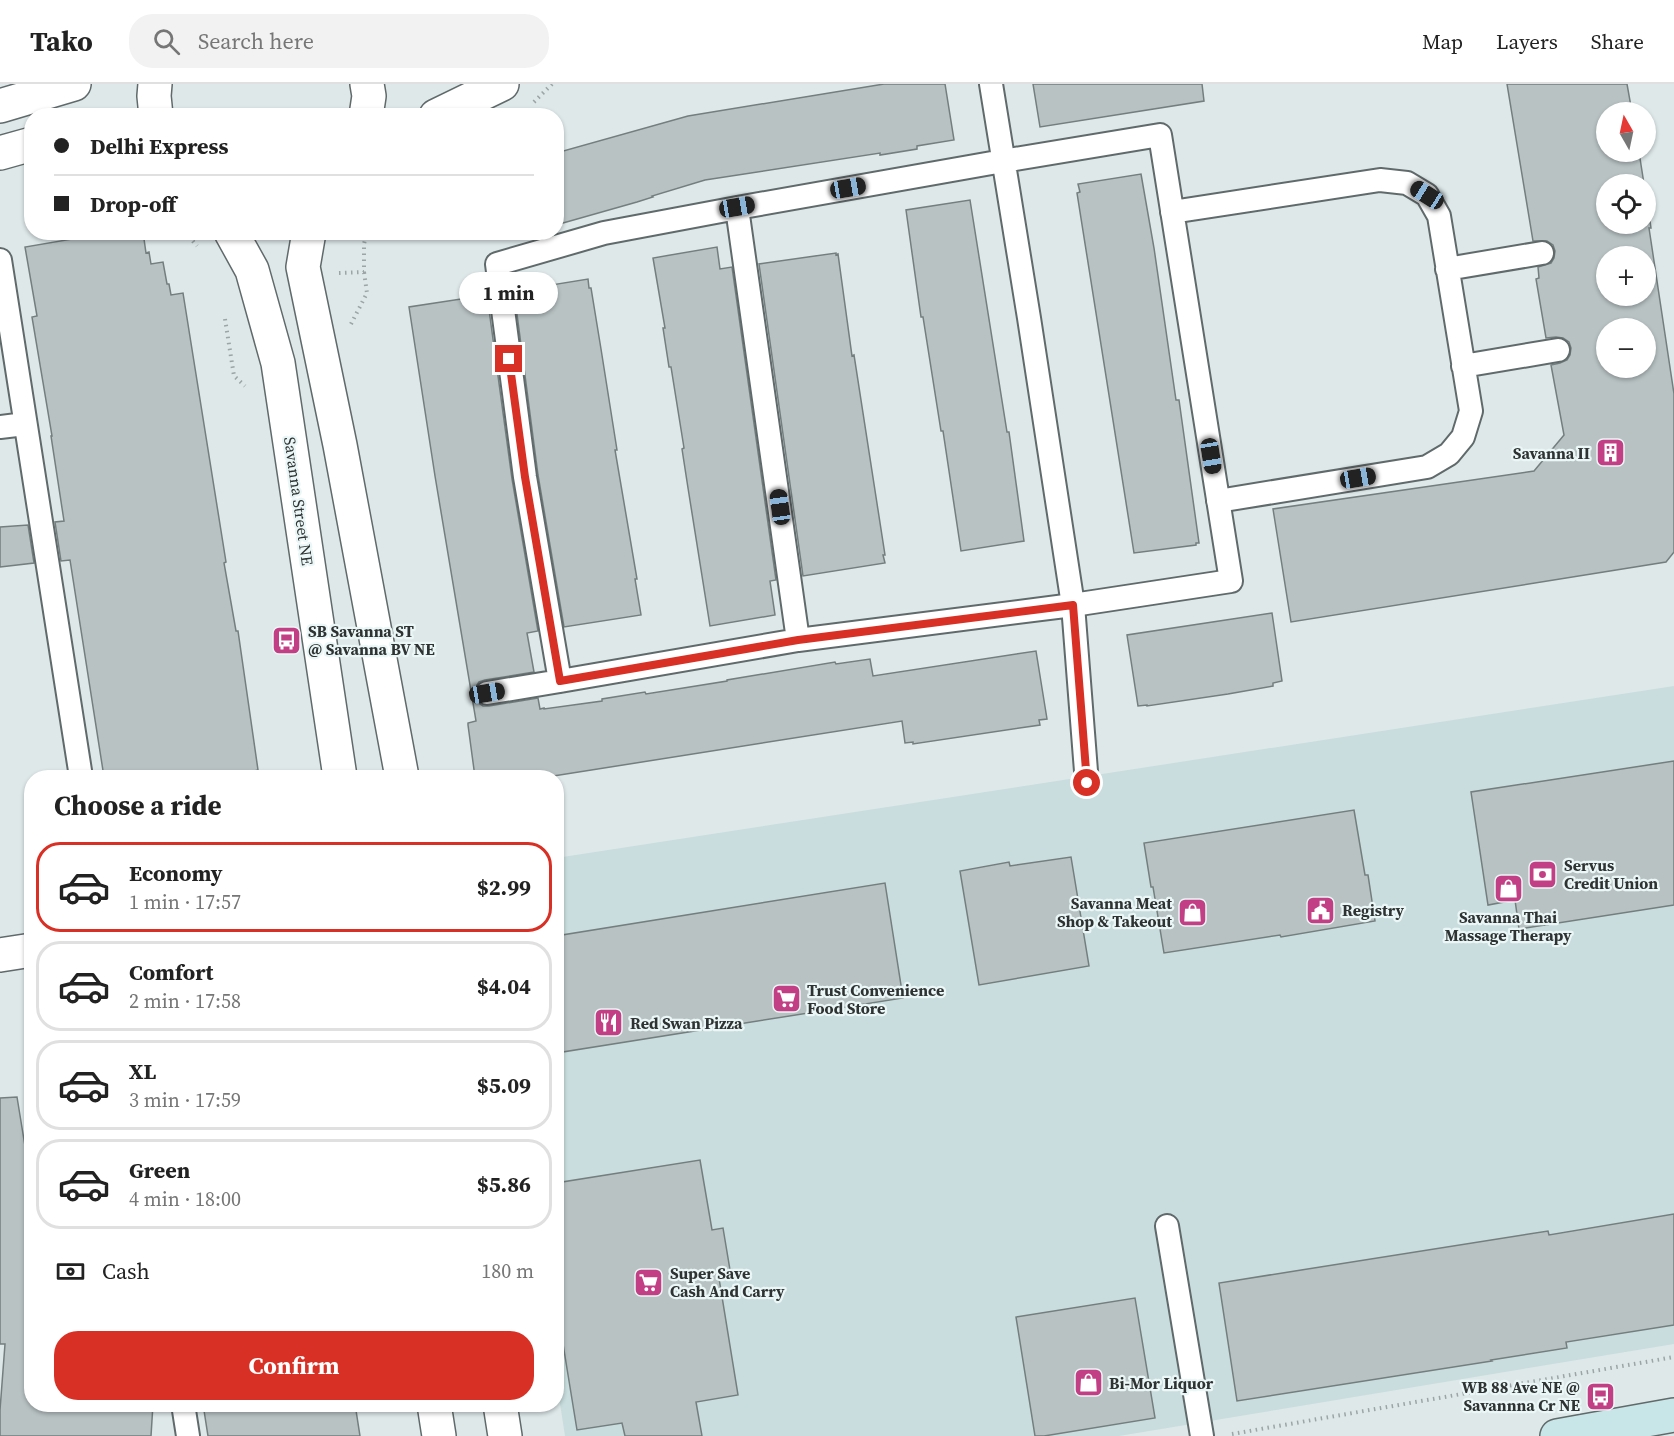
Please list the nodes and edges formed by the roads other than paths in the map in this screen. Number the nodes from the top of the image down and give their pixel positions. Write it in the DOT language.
graph roads {
  1 [pos="74,84"];
  2 [pos="155,84"];
  3 [pos="368,84"];
  4 [pos="502,84"];
  5 [pos="990,84"];
  6 [pos="0,106"];
  7 [pos="155,108"];
  8 [pos="367,108"];
  9 [pos="452,108"];
  10 [pos="24,146"];
  11 [pos="0,153"];
  12 [pos="1003,161"];
  13 [pos="737,207"];
  14 [pos="1173,212"];
  15 [pos="235,240"];
  16 [pos="308,240"];
  17 [pos="1542,253"];
  18 [pos="0,260"];
  19 [pos="1448,269"];
  20 [pos="1557,350"];
  21 [pos="1463,366"];
  22 [pos="25,424"];
  23 [pos="0,427"];
  24 [pos="1218,501"];
  25 [pos="1073,605"];
  26 [pos="798,640"];
  27 [pos="560,681"];
  28 [pos="487,693"];
  29 [pos="80,770"];
  30 [pos="339,770"];
  31 [pos="401,770"];
  32 [pos="1087,783"];
  33 [pos="24,951"];
  34 [pos="0,955"];
  35 [pos="1167,1226"];
  36 [pos="184,1412"];
  37 [pos="435,1412"];
  38 [pos="501,1412"];
  39 [pos="1674,1415"];
  40 [pos="188,1436"];
  41 [pos="438,1436"];
  42 [pos="505,1436"];
  43 [pos="1202,1436"];
  44 [pos="1557,1436"];
  1 -- 6 [label="street"];
  2 -- 7 [label="street"];
  3 -- 8 [label="street"];
  4 -- 9 [label="street"];
  5 -- 12 [label="lane"];
  10 -- 11 [label="street"];
  12 -- 13 [label="lane"];
  12 -- 14 [label="lane"];
  12 -- 25 [label="lane"];
  13 -- 26 [label="lane"];
  13 -- 27 [label="lane"];
  14 -- 19 [label="lane"];
  14 -- 24 [label="lane"];
  15 -- 30 [label="street, Savanna Street NE"];
  16 -- 31 [label="street"];
  17 -- 19 [label="lane"];
  18 -- 22 [label="lane"];
  19 -- 21 [label="lane"];
  20 -- 21 [label="lane"];
  21 -- 24 [label="lane"];
  22 -- 23 [label="lane"];
  22 -- 29 [label="lane"];
  24 -- 25 [label="lane"];
  25 -- 26 [label="lane"];
  25 -- 32 [label="lane"];
  26 -- 27 [label="lane"];
  27 -- 28 [label="lane"];
  33 -- 34 [label="street"];
  35 -- 43 [label="lane"];
  36 -- 40 [label="lane"];
  37 -- 41 [label="street"];
  38 -- 42 [label="street"];
  39 -- 44 [label="street"];
}
